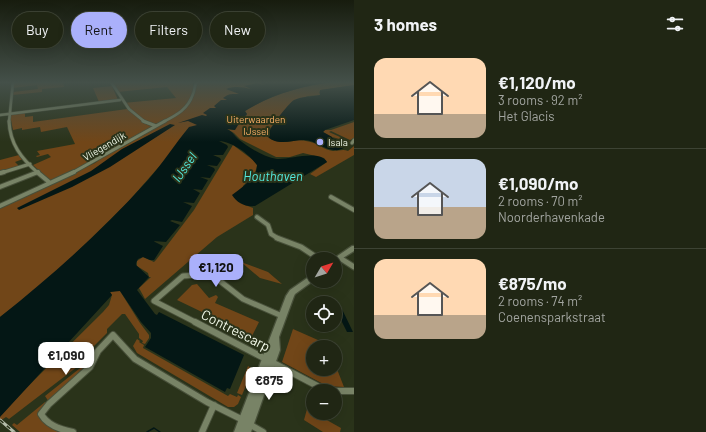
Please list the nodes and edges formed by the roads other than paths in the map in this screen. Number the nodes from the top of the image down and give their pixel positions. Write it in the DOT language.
graph roads {
  1 [pos="10,102"];
  2 [pos="103,102"];
  3 [pos="122,102"];
  4 [pos="188,102"];
  5 [pos="9,114"];
  6 [pos="0,115"];
  7 [pos="156,126"];
  8 [pos="30,164"];
  9 [pos="38,172"];
  10 [pos="0,173"];
  11 [pos="49,182"];
  12 [pos="0,187"];
  13 [pos="331,197"];
  14 [pos="0,206"];
  15 [pos="354,210"];
  16 [pos="257,217"];
  17 [pos="354,248"];
  18 [pos="308,252"];
  19 [pos="342,256"];
  20 [pos="342,262"];
  21 [pos="354,267"];
  22 [pos="306,282"];
  23 [pos="279,315"];
  24 [pos="272,362"];
  25 [pos="314,384"];
  26 [pos="354,390"];
  27 [pos="342,391"];
  28 [pos="214,405"];
  29 [pos="246,425"];
  30 [pos="73,432"];
  31 [pos="202,432"];
  32 [pos="239,432"];
  33 [pos="263,432"];
  1 -- 5 [label="street"];
  2 -- 5 [label="street"];
  3 -- 7 [label="street"];
  4 -- 7 [label="street, Vliegendijk"];
  5 -- 6 [label="street"];
  5 -- 8 [label="street"];
  7 -- 11 [label="street, Vliegendijk"];
  8 -- 9 [label="street"];
  8 -- 10 [label="street"];
  9 -- 11 [label="street"];
  9 -- 12 [label="street"];
  11 -- 14 [label="street, Vliegendijk"];
  13 -- 15 [label="street"];
  16 -- 18 [label="street"];
  17 -- 19 [label="street"];
  20 -- 21 [label="street"];
  22 -- 23 [label="street"];
  23 -- 24 [label="street"];
  23 -- 24 [label="street, Contrescarp"];
  24 -- 25 [label="street, Contrescarp"];
  24 -- 29 [label="street"];
  26 -- 27 [label="street"];
  28 -- 29 [label="street"];
  28 -- 30 [label="street"];
  28 -- 31 [label="street"];
  29 -- 32 [label="street"];
  29 -- 33 [label="street"];
}
